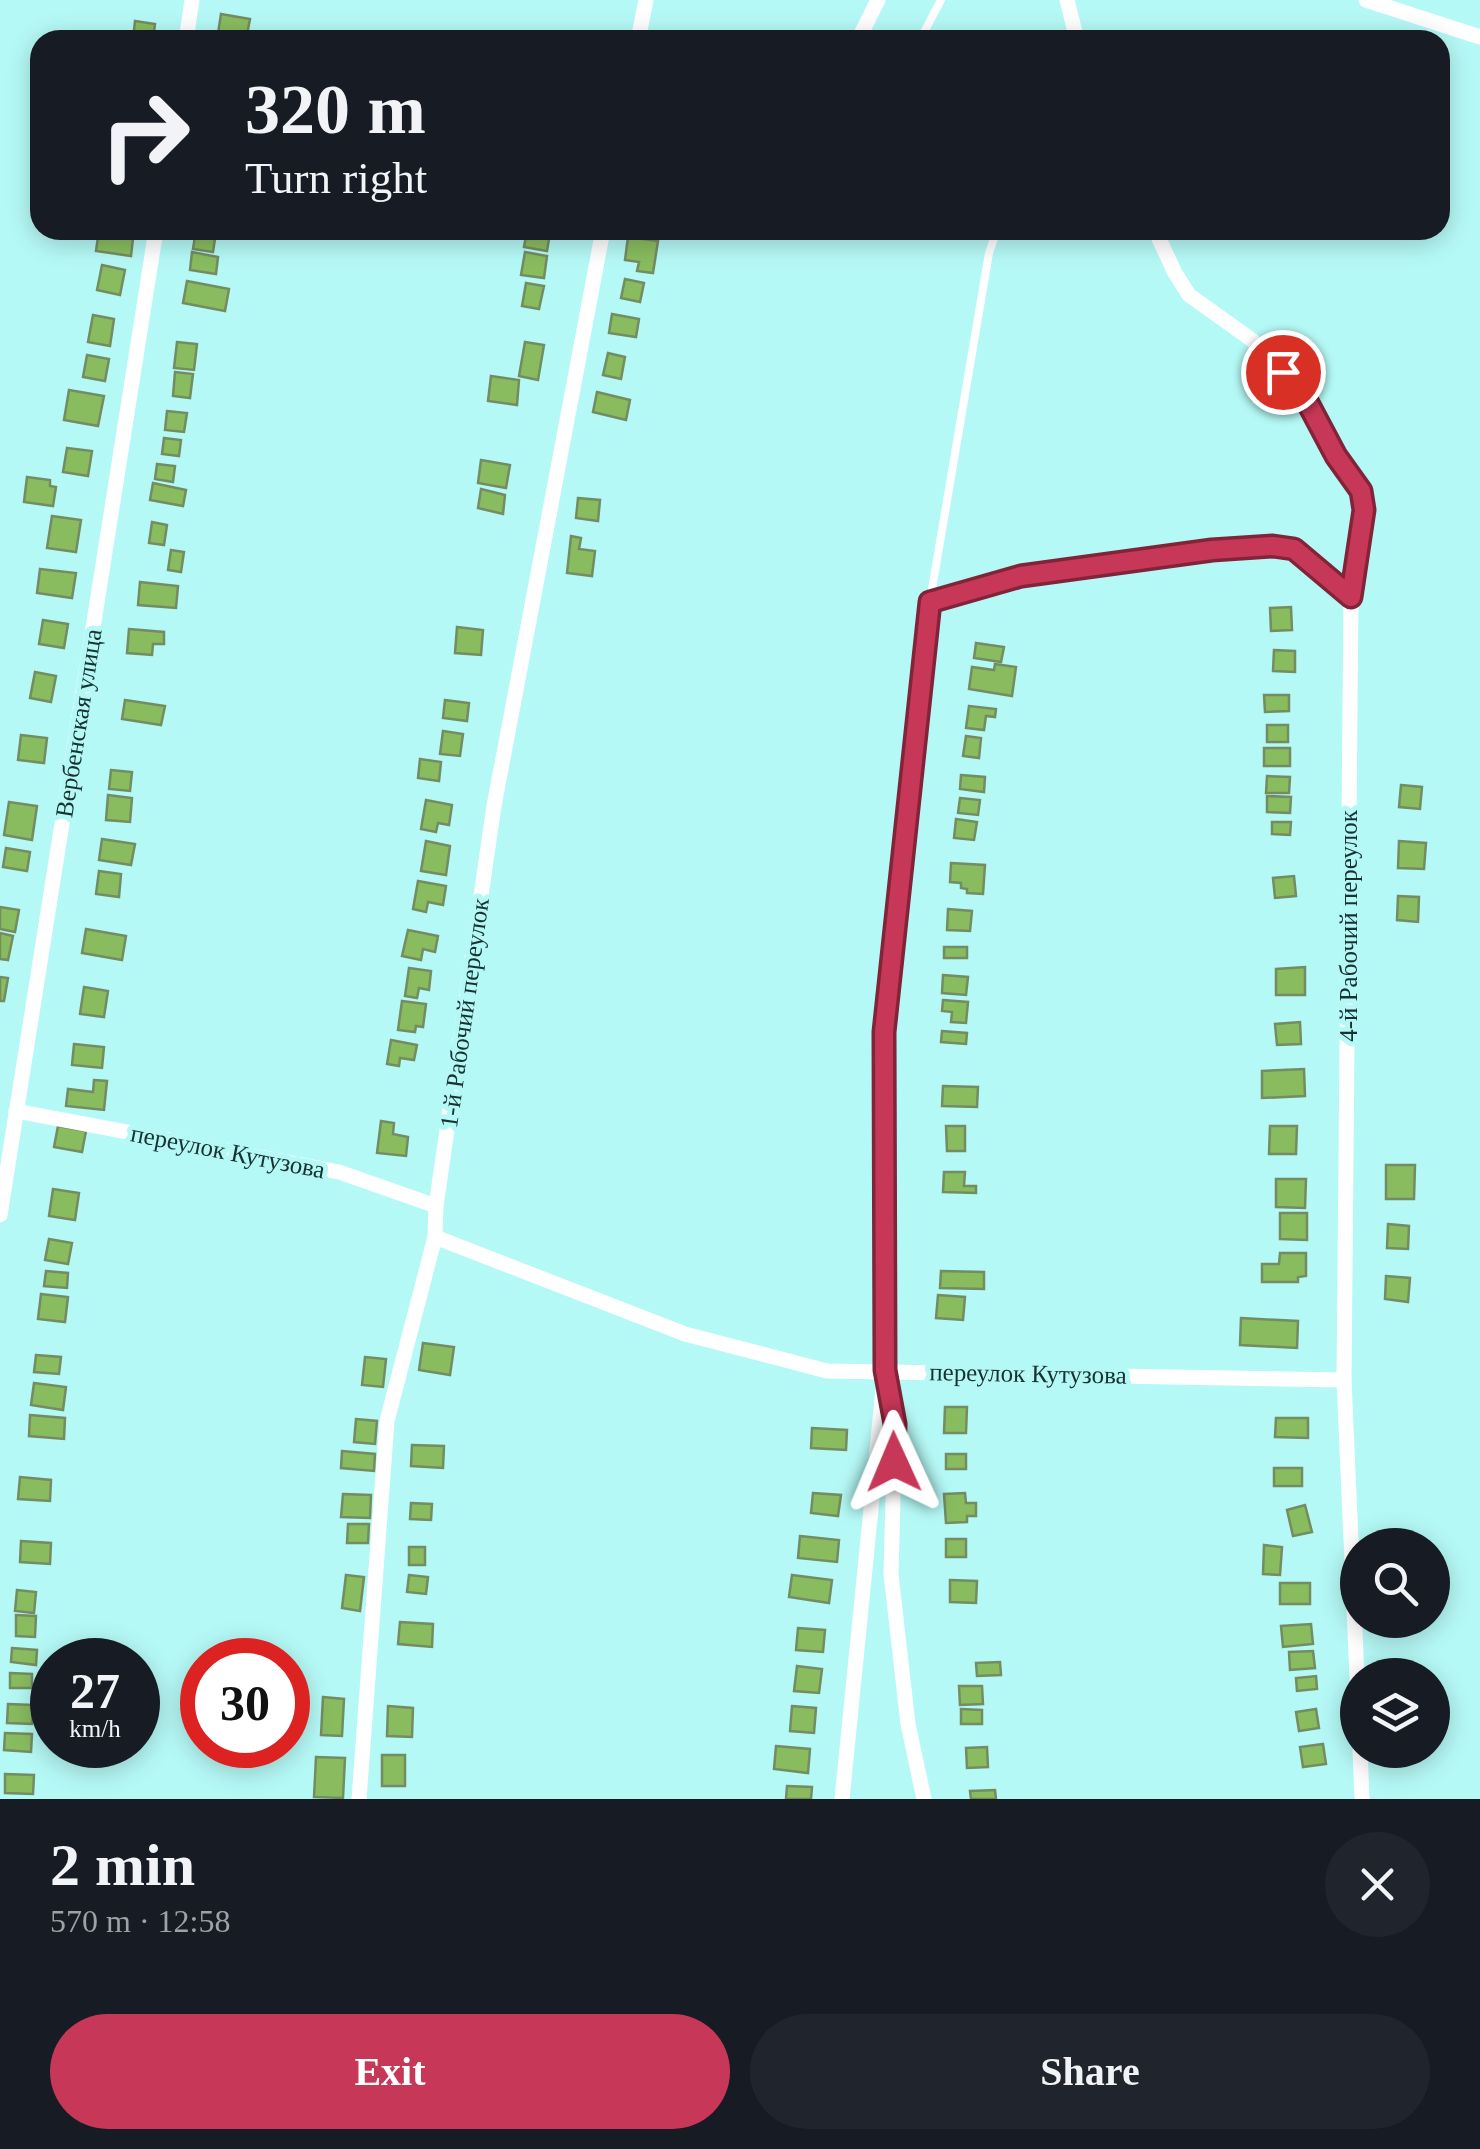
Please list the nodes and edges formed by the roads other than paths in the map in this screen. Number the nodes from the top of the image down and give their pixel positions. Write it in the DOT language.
graph roads {
  1 [pos="192,0"];
  2 [pos="646,0"];
  3 [pos="878,0"];
  4 [pos="941,0"];
  5 [pos="1067,0"];
  6 [pos="1366,0"];
  7 [pos="188,30"];
  8 [pos="640,30"];
  9 [pos="863,30"];
  10 [pos="925,30"];
  11 [pos="1073,30"];
  12 [pos="1480,37"];
  13 [pos="154,240"];
  14 [pos="600,240"];
  15 [pos="994,240"];
  16 [pos="1161,240"];
  17 [pos="1351,597"];
  18 [pos="930,602"];
  19 [pos="16,1111"];
  20 [pos="436,1206"];
  21 [pos="0,1215"];
  22 [pos="435,1237"];
  23 [pos="885,1370"];
  24 [pos="1344,1380"];
  25 [pos="1356,1658"];
  26 [pos="1361,1768"];
  27 [pos="358,1799"];
  28 [pos="842,1799"];
  29 [pos="924,1799"];
  30 [pos="1362,1799"];
  1 -- 7 [label="street"];
  2 -- 8 [label="street"];
  3 -- 9 [label="street"];
  4 -- 10 [label="lane"];
  5 -- 11 [label="street"];
  6 -- 12 [label="street"];
  13 -- 19 [label="street, Вербенская улица"];
  14 -- 20 [label="street, 1-й Рабочий переулок"];
  15 -- 18 [label="lane"];
  16 -- 17 [label="street, 4-й Рабочий переулок"];
  17 -- 18 [label="lane"];
  17 -- 24 [label="street, 4-й Рабочий переулок"];
  18 -- 23 [label="street"];
  19 -- 20 [label="street, переулок Кутузова"];
  19 -- 21 [label="street, Вербенская улица"];
  20 -- 22 [label="street, 1-й Рабочий переулок"];
  22 -- 23 [label="street, переулок Кутузова"];
  22 -- 27 [label="street, 1-й Рабочий переулок"];
  23 -- 24 [label="street, переулок Кутузова"];
  23 -- 28 [label="street"];
  23 -- 29 [label="street"];
  24 -- 25 [label="street, 4-й Рабочий переулок"];
  26 -- 30 [label="street"];
}
